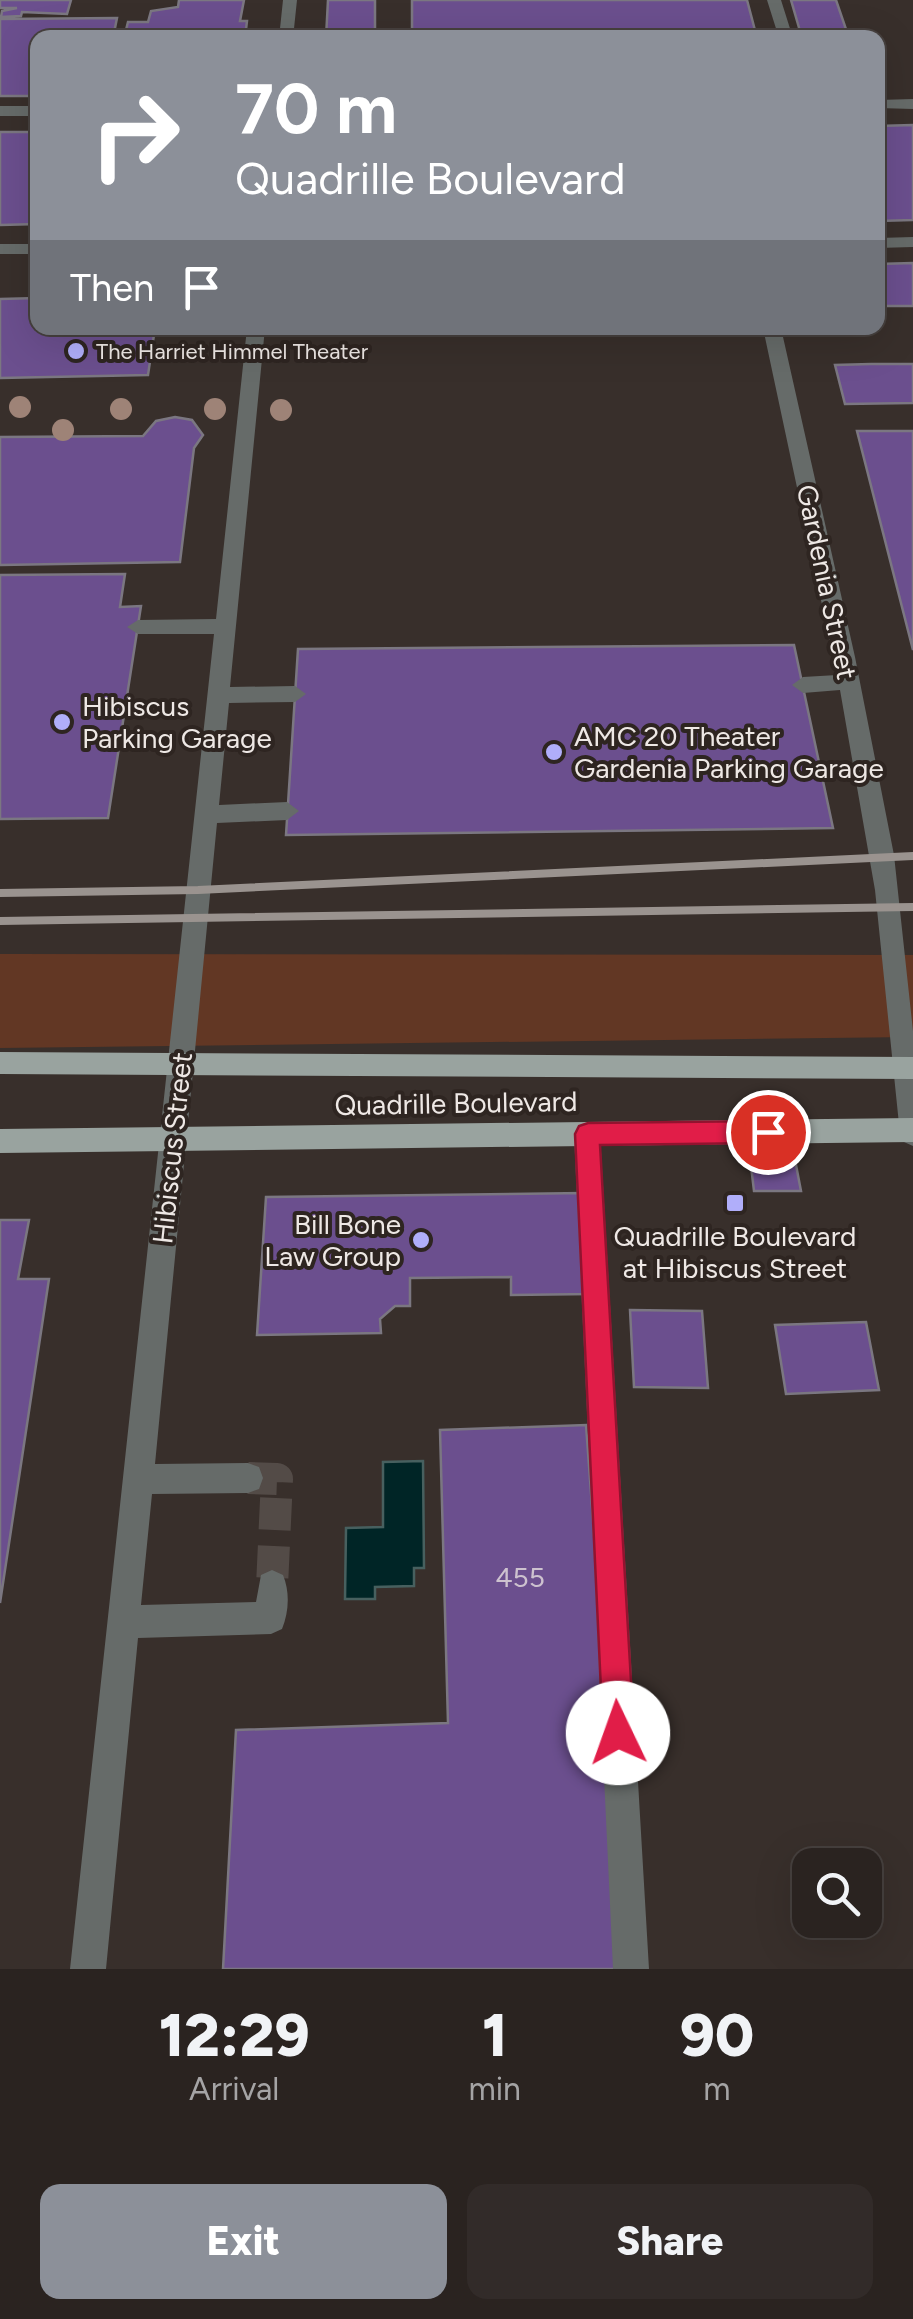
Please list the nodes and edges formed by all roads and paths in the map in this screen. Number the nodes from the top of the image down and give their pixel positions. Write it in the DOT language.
graph roads {
  1 [pos="290,0"];
  2 [pos="774,0"];
  3 [pos="287,30"];
  4 [pos="783,30"];
  5 [pos="885,104"];
  6 [pos="913,104"];
  7 [pos="0,111"];
  8 [pos="30,111"];
  9 [pos="913,242"];
  10 [pos="885,243"];
  11 [pos="0,249"];
  12 [pos="30,249"];
  13 [pos="255,335"];
  14 [pos="774,335"];
  15 [pos="225,626"];
  16 [pos="138,627"];
  17 [pos="848,682"];
  18 [pos="802,684"];
  19 [pos="295,694"];
  20 [pos="218,695"];
  21 [pos="287,810"];
  22 [pos="206,814"];
  23 [pos="182,1062"];
  24 [pos="0,1063"];
  25 [pos="908,1068"];
  26 [pos="913,1132"];
  27 [pos="588,1134"];
  28 [pos="173,1139"];
  29 [pos="0,1141"];
  30 [pos="248,1478"];
  31 [pos="138,1479"];
  32 [pos="272,1586"];
  33 [pos="123,1622"];
  34 [pos="88,1969"];
  35 [pos="631,1969"];
  1 -- 3 [label="street"];
  2 -- 4 [label="street"];
  5 -- 6 [label="street"];
  7 -- 8 [label="street"];
  9 -- 10 [label="street"];
  11 -- 12 [label="street"];
  13 -- 15 [label="street, Hibiscus Street"];
  14 -- 17 [label="street, Gardenia Street"];
  15 -- 16 [label="street"];
  15 -- 20 [label="street, Hibiscus Street"];
  17 -- 18 [label="street"];
  17 -- 25 [label="street, Gardenia Street"];
  19 -- 20 [label="street"];
  20 -- 22 [label="street, Hibiscus Street"];
  21 -- 22 [label="street"];
  22 -- 23 [label="street, Hibiscus Street"];
  23 -- 24 [label="main road, Quadrille Boulevard"];
  23 -- 25 [label="main road, Quadrille Boulevard"];
  23 -- 28 [label="street, Hibiscus Street"];
  25 -- 26 [label="street, Gardenia Street"];
  26 -- 27 [label="main road, Quadrille Boulevard"];
  27 -- 28 [label="main road, Quadrille Boulevard"];
  27 -- 35 [label="street"];
  28 -- 29 [label="main road, Quadrille Boulevard"];
  28 -- 31 [label="street, Hibiscus Street"];
  30 -- 31 [label="street"];
  31 -- 33 [label="street, Hibiscus Street"];
  32 -- 33 [label="street"];
  33 -- 34 [label="street, Hibiscus Street"];
}
